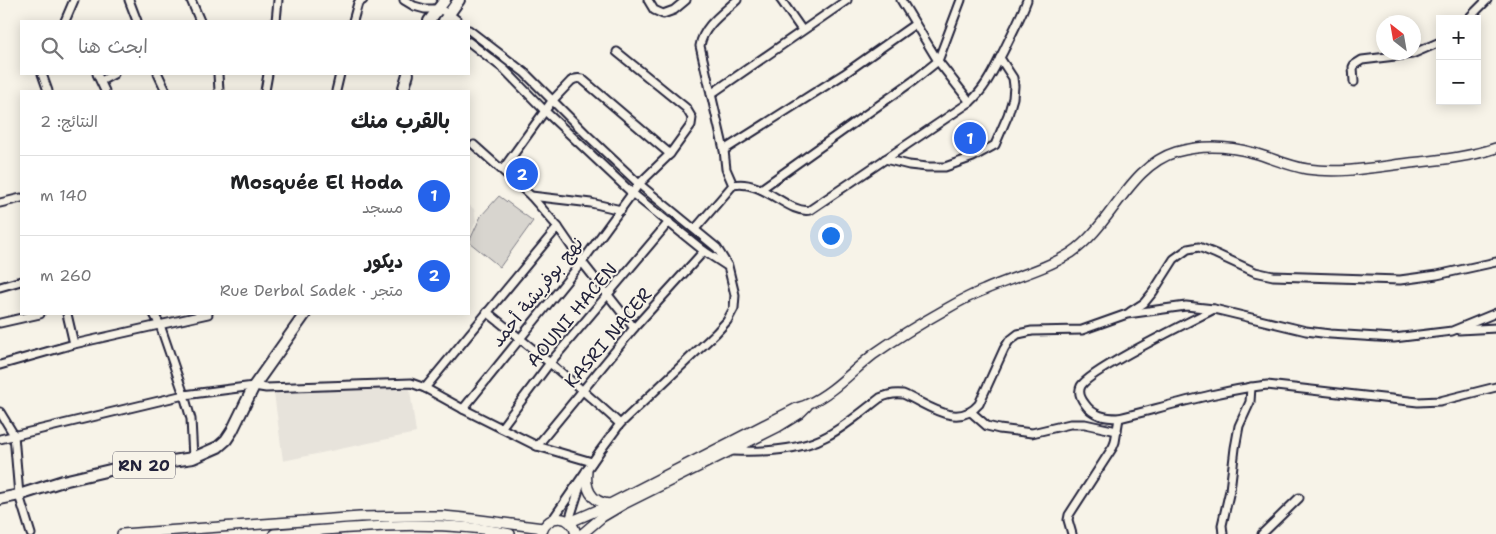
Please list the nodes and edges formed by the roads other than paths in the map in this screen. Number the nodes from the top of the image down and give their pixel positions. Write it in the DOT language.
graph roads {
  1 [pos="74,0"];
  2 [pos="129,0"];
  3 [pos="191,0"];
  4 [pos="278,0"];
  5 [pos="404,0"];
  6 [pos="459,0"];
  7 [pos="648,0"];
  8 [pos="686,0"];
  9 [pos="737,0"];
  10 [pos="781,0"];
  11 [pos="846,0"];
  12 [pos="900,0"];
  13 [pos="961,0"];
  14 [pos="1027,0"];
  15 [pos="1487,0"];
  16 [pos="360,1"];
  17 [pos="442,4"];
  18 [pos="68,14"];
  19 [pos="1472,15"];
  20 [pos="440,18"];
  21 [pos="65,20"];
  22 [pos="71,20"];
  23 [pos="137,20"];
  24 [pos="200,20"];
  25 [pos="276,20"];
  26 [pos="353,20"];
  27 [pos="915,24"];
  28 [pos="802,30"];
  29 [pos="470,31"];
  30 [pos="470,43"];
  31 [pos="1436,44"];
  32 [pos="617,52"];
  33 [pos="1000,58"];
  34 [pos="938,61"];
  35 [pos="42,75"];
  36 [pos="158,75"];
  37 [pos="218,75"];
  38 [pos="268,75"];
  39 [pos="340,75"];
  40 [pos="408,75"];
  41 [pos="99,77"];
  42 [pos="1354,82"];
  43 [pos="48,90"];
  44 [pos="105,90"];
  45 [pos="166,90"];
  46 [pos="219,90"];
  47 [pos="265,90"];
  48 [pos="336,90"];
  49 [pos="403,90"];
  50 [pos="711,94"];
  51 [pos="552,101"];
  52 [pos="970,102"];
  53 [pos="545,111"];
  54 [pos="474,145"];
  55 [pos="1496,148"];
  56 [pos="724,150"];
  57 [pos="670,154"];
  58 [pos="885,159"];
  59 [pos="503,169"];
  60 [pos="639,184"];
  61 [pos="733,185"];
  62 [pos="761,189"];
  63 [pos="632,193"];
  64 [pos="531,196"];
  65 [pos="20,198"];
  66 [pos="0,203"];
  67 [pos="621,210"];
  68 [pos="669,222"];
  69 [pos="558,227"];
  70 [pos="695,229"];
  71 [pos="704,251"];
  72 [pos="582,262"];
  73 [pos="1496,262"];
  74 [pos="728,266"];
  75 [pos="20,281"];
  76 [pos="0,287"];
  77 [pos="608,295"];
  78 [pos="1214,309"];
  79 [pos="487,312"];
  80 [pos="1496,312"];
  81 [pos="1128,314"];
  82 [pos="36,315"];
  83 [pos="68,315"];
  84 [pos="155,315"];
  85 [pos="202,315"];
  86 [pos="304,315"];
  87 [pos="0,324"];
  88 [pos="160,325"];
  89 [pos="634,328"];
  90 [pos="1496,328"];
  91 [pos="1452,331"];
  92 [pos="520,338"];
  93 [pos="74,344"];
  94 [pos="549,364"];
  95 [pos="0,365"];
  96 [pos="254,386"];
  97 [pos="1251,387"];
  98 [pos="1496,387"];
  99 [pos="425,388"];
  100 [pos="584,390"];
  101 [pos="184,395"];
  102 [pos="463,409"];
  103 [pos="0,412"];
  104 [pos="971,412"];
  105 [pos="1119,418"];
  106 [pos="620,424"];
  107 [pos="501,428"];
  108 [pos="1117,431"];
  109 [pos="14,435"];
  110 [pos="0,438"];
  111 [pos="537,446"];
  112 [pos="730,448"];
  113 [pos="193,458"];
  114 [pos="587,469"];
  115 [pos="18,495"];
  116 [pos="1300,498"];
  117 [pos="0,499"];
  118 [pos="609,504"];
  119 [pos="553,519"];
  120 [pos="569,521"];
  121 [pos="542,531"];
  122 [pos="31,534"];
  123 [pos="122,534"];
  124 [pos="274,534"];
  125 [pos="510,534"];
  126 [pos="576,534"];
  127 [pos="582,534"];
  128 [pos="1072,534"];
  129 [pos="1223,534"];
  130 [pos="1262,534"];
  1 -- 18 [label="street"];
  2 -- 23 [label="street"];
  3 -- 24 [label="street"];
  4 -- 25 [label="street"];
  5 -- 20 [label="street"];
  6 -- 20 [label="main road"];
  7 -- 8 [label="street"];
  9 -- 50 [label="street"];
  10 -- 28 [label="street"];
  11 -- 28 [label="street"];
  12 -- 27 [label="street"];
  13 -- 34 [label="street"];
  14 -- 33 [label="street"];
  15 -- 19 [label="street"];
  16 -- 26 [label="street"];
  17 -- 20 [label="main road"];
  18 -- 21 [label="street"];
  18 -- 22 [label="street"];
  27 -- 34 [label="street"];
  27 -- 56 [label="street"];
  28 -- 50 [label="street"];
  29 -- 51 [label="street"];
  30 -- 53 [label="street"];
  31 -- 42 [label="street"];
  32 -- 57 [label="street, نهج بوفريشة أحمد"];
  33 -- 52 [label="street"];
  33 -- 58 [label="street"];
  34 -- 52 [label="street"];
  34 -- 62 [label="street"];
  35 -- 43 [label="street"];
  36 -- 45 [label="street"];
  37 -- 46 [label="street"];
  38 -- 47 [label="street"];
  39 -- 48 [label="street"];
  40 -- 49 [label="main road"];
  41 -- 44 [label="street"];
  50 -- 56 [label="street"];
  51 -- 53 [label="street"];
  51 -- 57 [label="street"];
  51 -- 60 [label="street"];
  52 -- 58 [label="street"];
  53 -- 59 [label="street"];
  53 -- 63 [label="street"];
  54 -- 59 [label="street"];
  55 -- 112 [label="street"];
  56 -- 61 [label="street"];
  57 -- 60 [label="street, نهج بوفريشة أحمد"];
  58 -- 62 [label="street"];
  59 -- 64 [label="street"];
  60 -- 63 [label="street, نهج بوفريشة أحمد"];
  60 -- 70 [label="street"];
  61 -- 62 [label="street"];
  61 -- 70 [label="street"];
  63 -- 67 [label="street, نهج بوفريشة أحمد"];
  63 -- 68 [label="street"];
  64 -- 67 [label="street"];
  64 -- 69 [label="street"];
  65 -- 66 [label="street"];
  67 -- 72 [label="street, نهج بوفريشة أحمد"];
  68 -- 71 [label="street"];
  68 -- 77 [label="street, AOUNI HACEN"];
  69 -- 72 [label="street"];
  69 -- 79 [label="street"];
  70 -- 74 [label="street"];
  71 -- 74 [label="street"];
  71 -- 89 [label="street, KASRI NACER"];
  72 -- 77 [label="street"];
  72 -- 92 [label="street, نهج بوفريشة أحمد"];
  73 -- 81 [label="street"];
  74 -- 106 [label="street"];
  75 -- 76 [label="street"];
  77 -- 89 [label="street"];
  77 -- 94 [label="street, AOUNI HACEN"];
  78 -- 81 [label="street"];
  78 -- 91 [label="street"];
  78 -- 105 [label="street"];
  79 -- 92 [label="street"];
  79 -- 99 [label="street"];
  80 -- 91 [label="street"];
  81 -- 104 [label="street"];
  82 -- 87 [label="street"];
  83 -- 93 [label="street"];
  84 -- 88 [label="street"];
  85 -- 88 [label="street"];
  86 -- 96 [label="main road, RN 20"];
  88 -- 93 [label="street"];
  88 -- 101 [label="street"];
  89 -- 100 [label="street, KASRI NACER"];
  90 -- 91 [label="street"];
  92 -- 94 [label="street"];
  92 -- 102 [label="street, نهج بوفريشة أحمد"];
  93 -- 95 [label="street"];
  94 -- 100 [label="street"];
  94 -- 107 [label="street, AOUNI HACEN"];
  96 -- 99 [label="street"];
  96 -- 101 [label="street"];
  96 -- 113 [label="main road, RN 20"];
  97 -- 98 [label="street"];
  97 -- 105 [label="street"];
  97 -- 129 [label="street"];
  99 -- 102 [label="street"];
  100 -- 106 [label="street"];
  100 -- 111 [label="street, KASRI NACER"];
  101 -- 109 [label="street"];
  101 -- 113 [label="street"];
  102 -- 107 [label="street"];
  103 -- 109 [label="street"];
  104 -- 108 [label="street"];
  104 -- 112 [label="street"];
  105 -- 108 [label="street"];
  106 -- 114 [label="street"];
  107 -- 111 [label="street"];
  108 -- 128 [label="street"];
  109 -- 110 [label="street"];
  109 -- 115 [label="street"];
  111 -- 114 [label="street"];
  112 -- 118 [label="street"];
  112 -- 127 [label="street"];
  113 -- 115 [label="main road, RN 20"];
  114 -- 118 [label="street"];
  114 -- 119 [label="street"];
  114 -- 120 [label="street"];
  115 -- 117 [label="main road, RN 20"];
  115 -- 122 [label="street"];
  116 -- 130 [label="street"];
  118 -- 120 [label="street"];
  119 -- 120 [label="street"];
  119 -- 121 [label="street"];
  120 -- 126 [label="street"];
  121 -- 123 [label="street"];
  124 -- 125 [label="street"];
}
